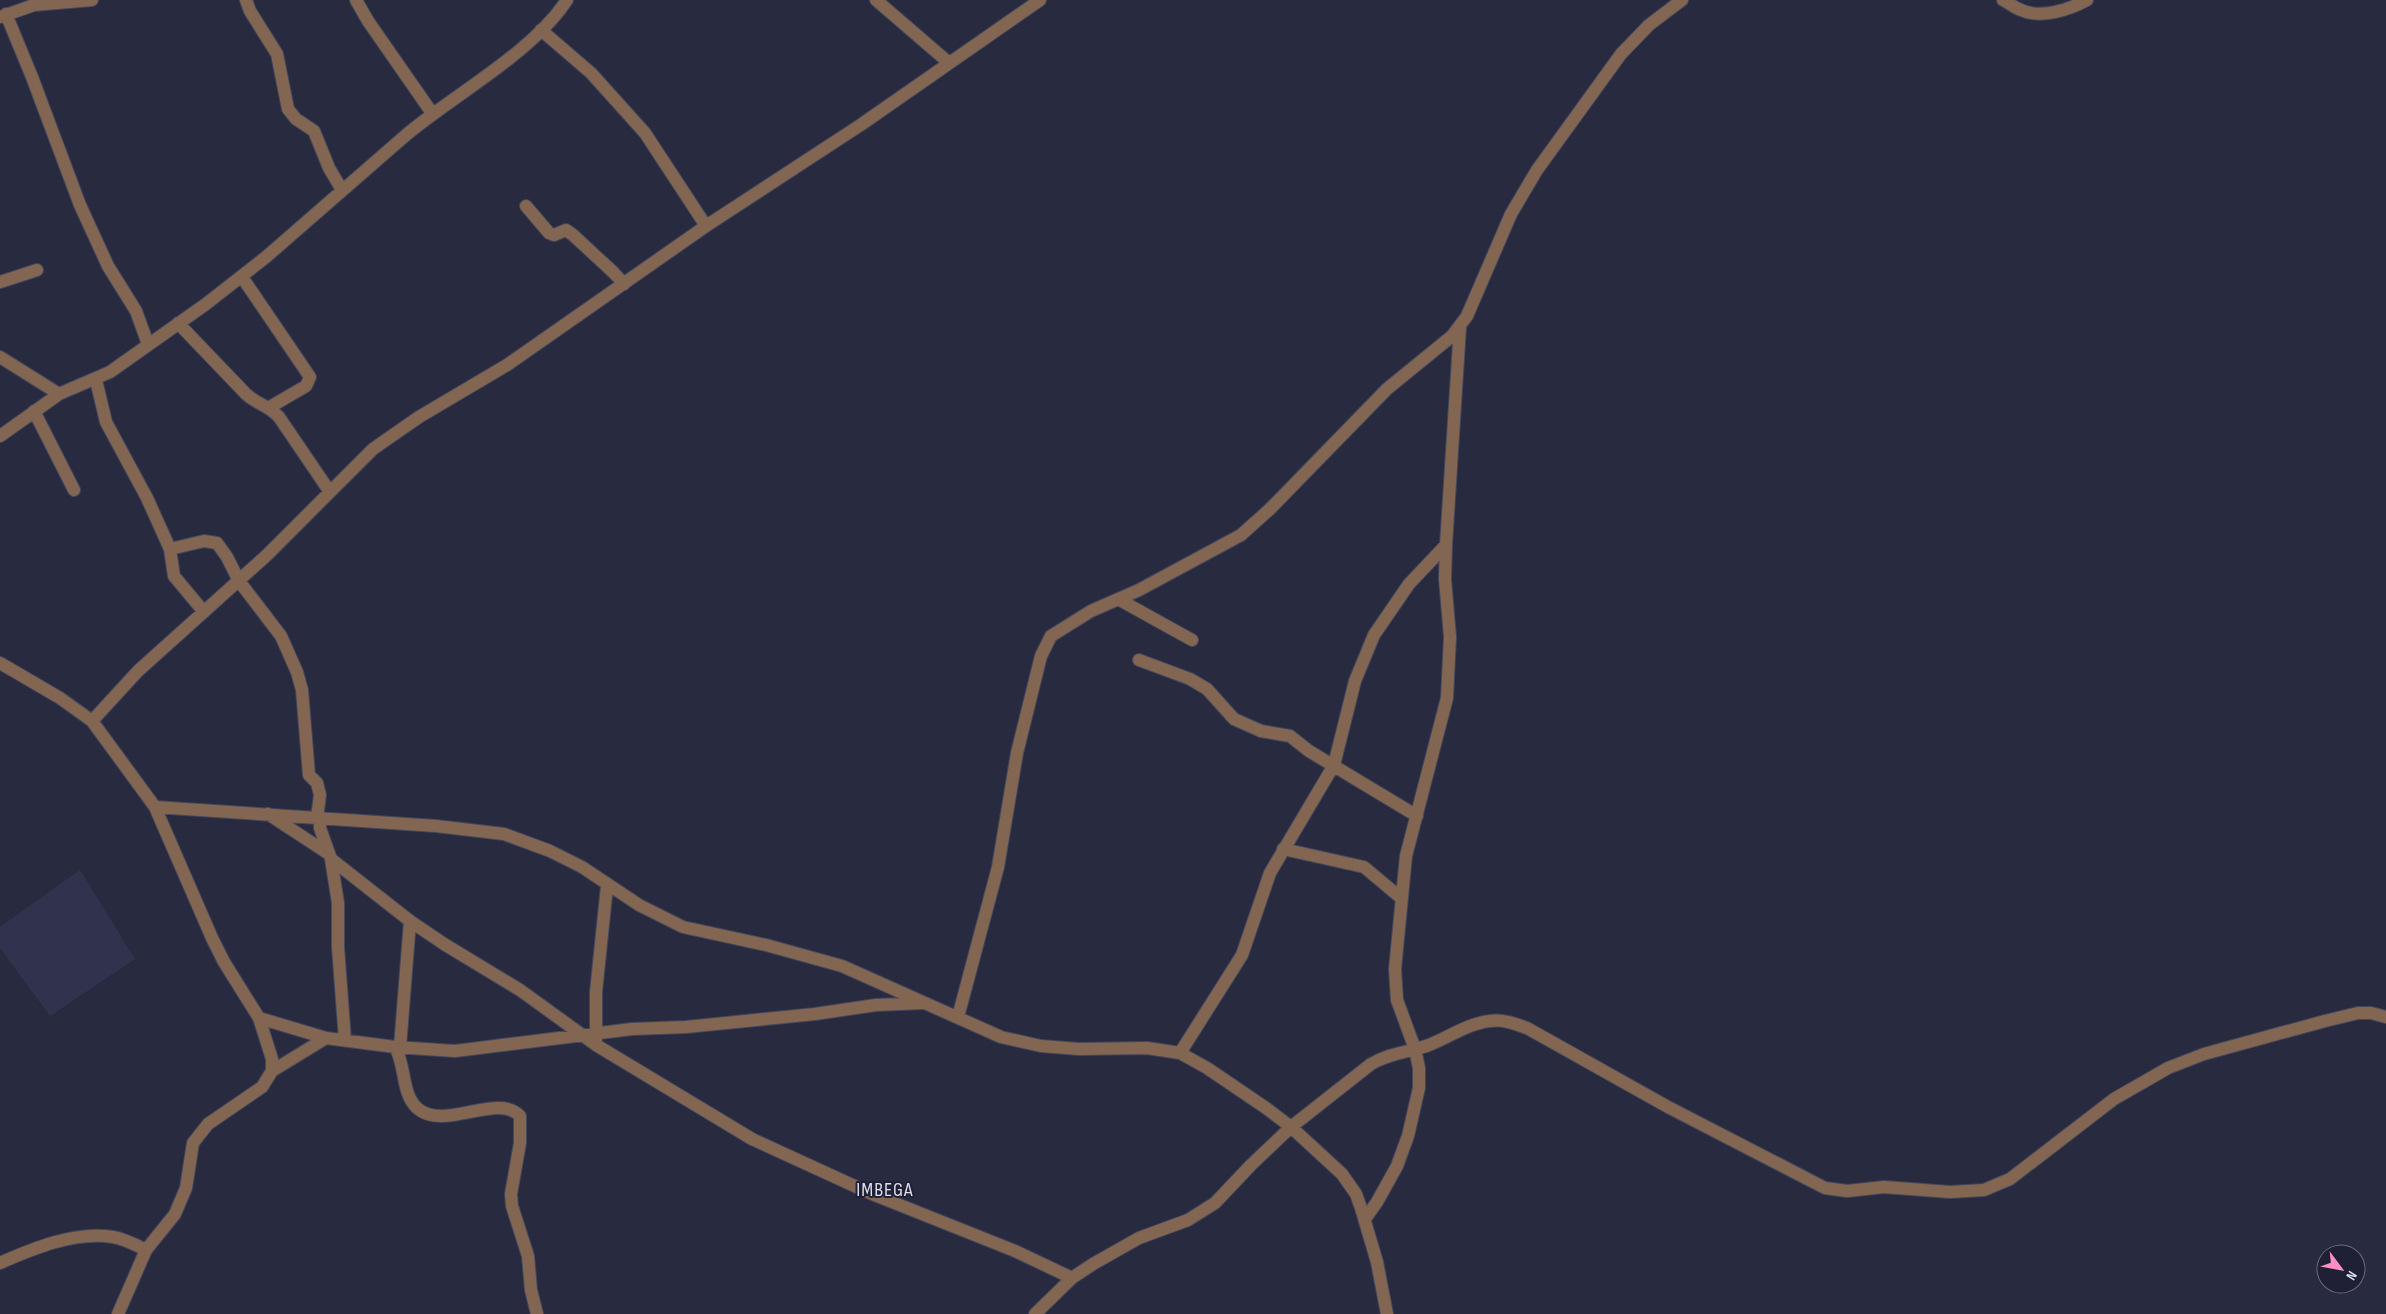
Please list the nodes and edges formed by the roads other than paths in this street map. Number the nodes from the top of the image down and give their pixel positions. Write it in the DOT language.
graph roads {
  1 [pos="92,0"];
  2 [pos="246,0"];
  3 [pos="356,0"];
  4 [pos="876,0"];
  5 [pos="1040,0"];
  6 [pos="1682,0"];
  7 [pos="2003,0"];
  8 [pos="2087,0"];
  9 [pos="564,2"];
  10 [pos="1024,4"];
  11 [pos="3,16"];
  12 [pos="540,30"];
  13 [pos="948,62"];
  14 [pos="432,113"];
  15 [pos="342,190"];
  16 [pos="526,206"];
  17 [pos="706,226"];
  18 [pos="37,270"];
  19 [pos="242,277"];
  20 [pos="0,282"];
  21 [pos="624,284"];
  22 [pos="178,323"];
  23 [pos="1460,327"];
  24 [pos="148,344"];
  25 [pos="0,357"];
  26 [pos="96,380"];
  27 [pos="60,394"];
  28 [pos="270,407"];
  29 [pos="34,411"];
  30 [pos="0,436"];
  31 [pos="74,490"];
  32 [pos="330,492"];
  33 [pos="1446,545"];
  34 [pos="170,548"];
  35 [pos="239,581"];
  36 [pos="1118,599"];
  37 [pos="204,612"];
  38 [pos="1192,640"];
  39 [pos="1139,660"];
  40 [pos="0,663"];
  41 [pos="92,721"];
  42 [pos="1334,765"];
  43 [pos="155,807"];
  44 [pos="268,814"];
  45 [pos="1417,816"];
  46 [pos="319,818"];
  47 [pos="1284,849"];
  48 [pos="330,857"];
  49 [pos="607,886"];
  50 [pos="1401,898"];
  51 [pos="410,921"];
  52 [pos="928,1003"];
  53 [pos="2386,1017"];
  54 [pos="259,1018"];
  55 [pos="958,1018"];
  56 [pos="583,1035"];
  57 [pos="326,1038"];
  58 [pos="345,1040"];
  59 [pos="596,1040"];
  60 [pos="398,1047"];
  61 [pos="1415,1049"];
  62 [pos="1180,1053"];
  63 [pos="272,1072"];
  64 [pos="1291,1127"];
  65 [pos="1365,1219"];
  66 [pos="146,1250"];
  67 [pos="0,1263"];
  68 [pos="1072,1278"];
  69 [pos="118,1314"];
  70 [pos="537,1314"];
  71 [pos="1035,1314"];
  72 [pos="1387,1314"];
  1 -- 11 [label="street"];
  2 -- 15 [label="street"];
  3 -- 14 [label="street"];
  4 -- 13 [label="street"];
  5 -- 10 [label="street"];
  6 -- 23 [label="street"];
  7 -- 8 [label="street"];
  9 -- 12 [label="street"];
  10 -- 13 [label="street"];
  11 -- 24 [label="street"];
  12 -- 14 [label="street"];
  12 -- 17 [label="street"];
  13 -- 17 [label="street"];
  14 -- 15 [label="street"];
  15 -- 19 [label="street"];
  16 -- 21 [label="street"];
  17 -- 21 [label="street"];
  18 -- 20 [label="street"];
  19 -- 22 [label="street"];
  19 -- 28 [label="street"];
  21 -- 32 [label="street"];
  22 -- 24 [label="street"];
  22 -- 28 [label="street"];
  23 -- 33 [label="street"];
  23 -- 36 [label="street"];
  24 -- 26 [label="street"];
  25 -- 27 [label="street"];
  26 -- 27 [label="street"];
  26 -- 34 [label="street"];
  27 -- 29 [label="street"];
  28 -- 32 [label="street"];
  29 -- 30 [label="street"];
  29 -- 31 [label="street"];
  32 -- 35 [label="street"];
  33 -- 42 [label="street"];
  33 -- 45 [label="street"];
  34 -- 35 [label="street"];
  34 -- 37 [label="street"];
  35 -- 37 [label="street"];
  35 -- 46 [label="street"];
  36 -- 38 [label="street"];
  36 -- 55 [label="street"];
  37 -- 41 [label="street"];
  39 -- 42 [label="street"];
  40 -- 41 [label="street"];
  41 -- 43 [label="street"];
  42 -- 45 [label="street"];
  42 -- 47 [label="street"];
  43 -- 44 [label="street"];
  43 -- 54 [label="street"];
  44 -- 46 [label="street"];
  44 -- 48 [label="street"];
  45 -- 50 [label="street"];
  46 -- 48 [label="street"];
  46 -- 49 [label="street"];
  47 -- 50 [label="street"];
  47 -- 62 [label="street"];
  48 -- 51 [label="street"];
  48 -- 58 [label="street"];
  49 -- 52 [label="street"];
  49 -- 59 [label="street"];
  50 -- 61 [label="street"];
  51 -- 56 [label="street"];
  51 -- 60 [label="street"];
  52 -- 55 [label="street"];
  52 -- 59 [label="street"];
  53 -- 61 [label="street"];
  54 -- 57 [label="street"];
  54 -- 63 [label="street"];
  55 -- 62 [label="street"];
  56 -- 59 [label="street"];
  56 -- 60 [label="street"];
  57 -- 58 [label="street"];
  57 -- 63 [label="street"];
  58 -- 60 [label="street"];
  59 -- 68 [label="street"];
  60 -- 70 [label="street"];
  61 -- 64 [label="street"];
  61 -- 65 [label="street"];
  62 -- 64 [label="street"];
  63 -- 66 [label="street"];
  64 -- 65 [label="street"];
  64 -- 68 [label="street"];
  65 -- 72 [label="street"];
  66 -- 67 [label="street"];
  66 -- 69 [label="street"];
  68 -- 71 [label="street"];
}
